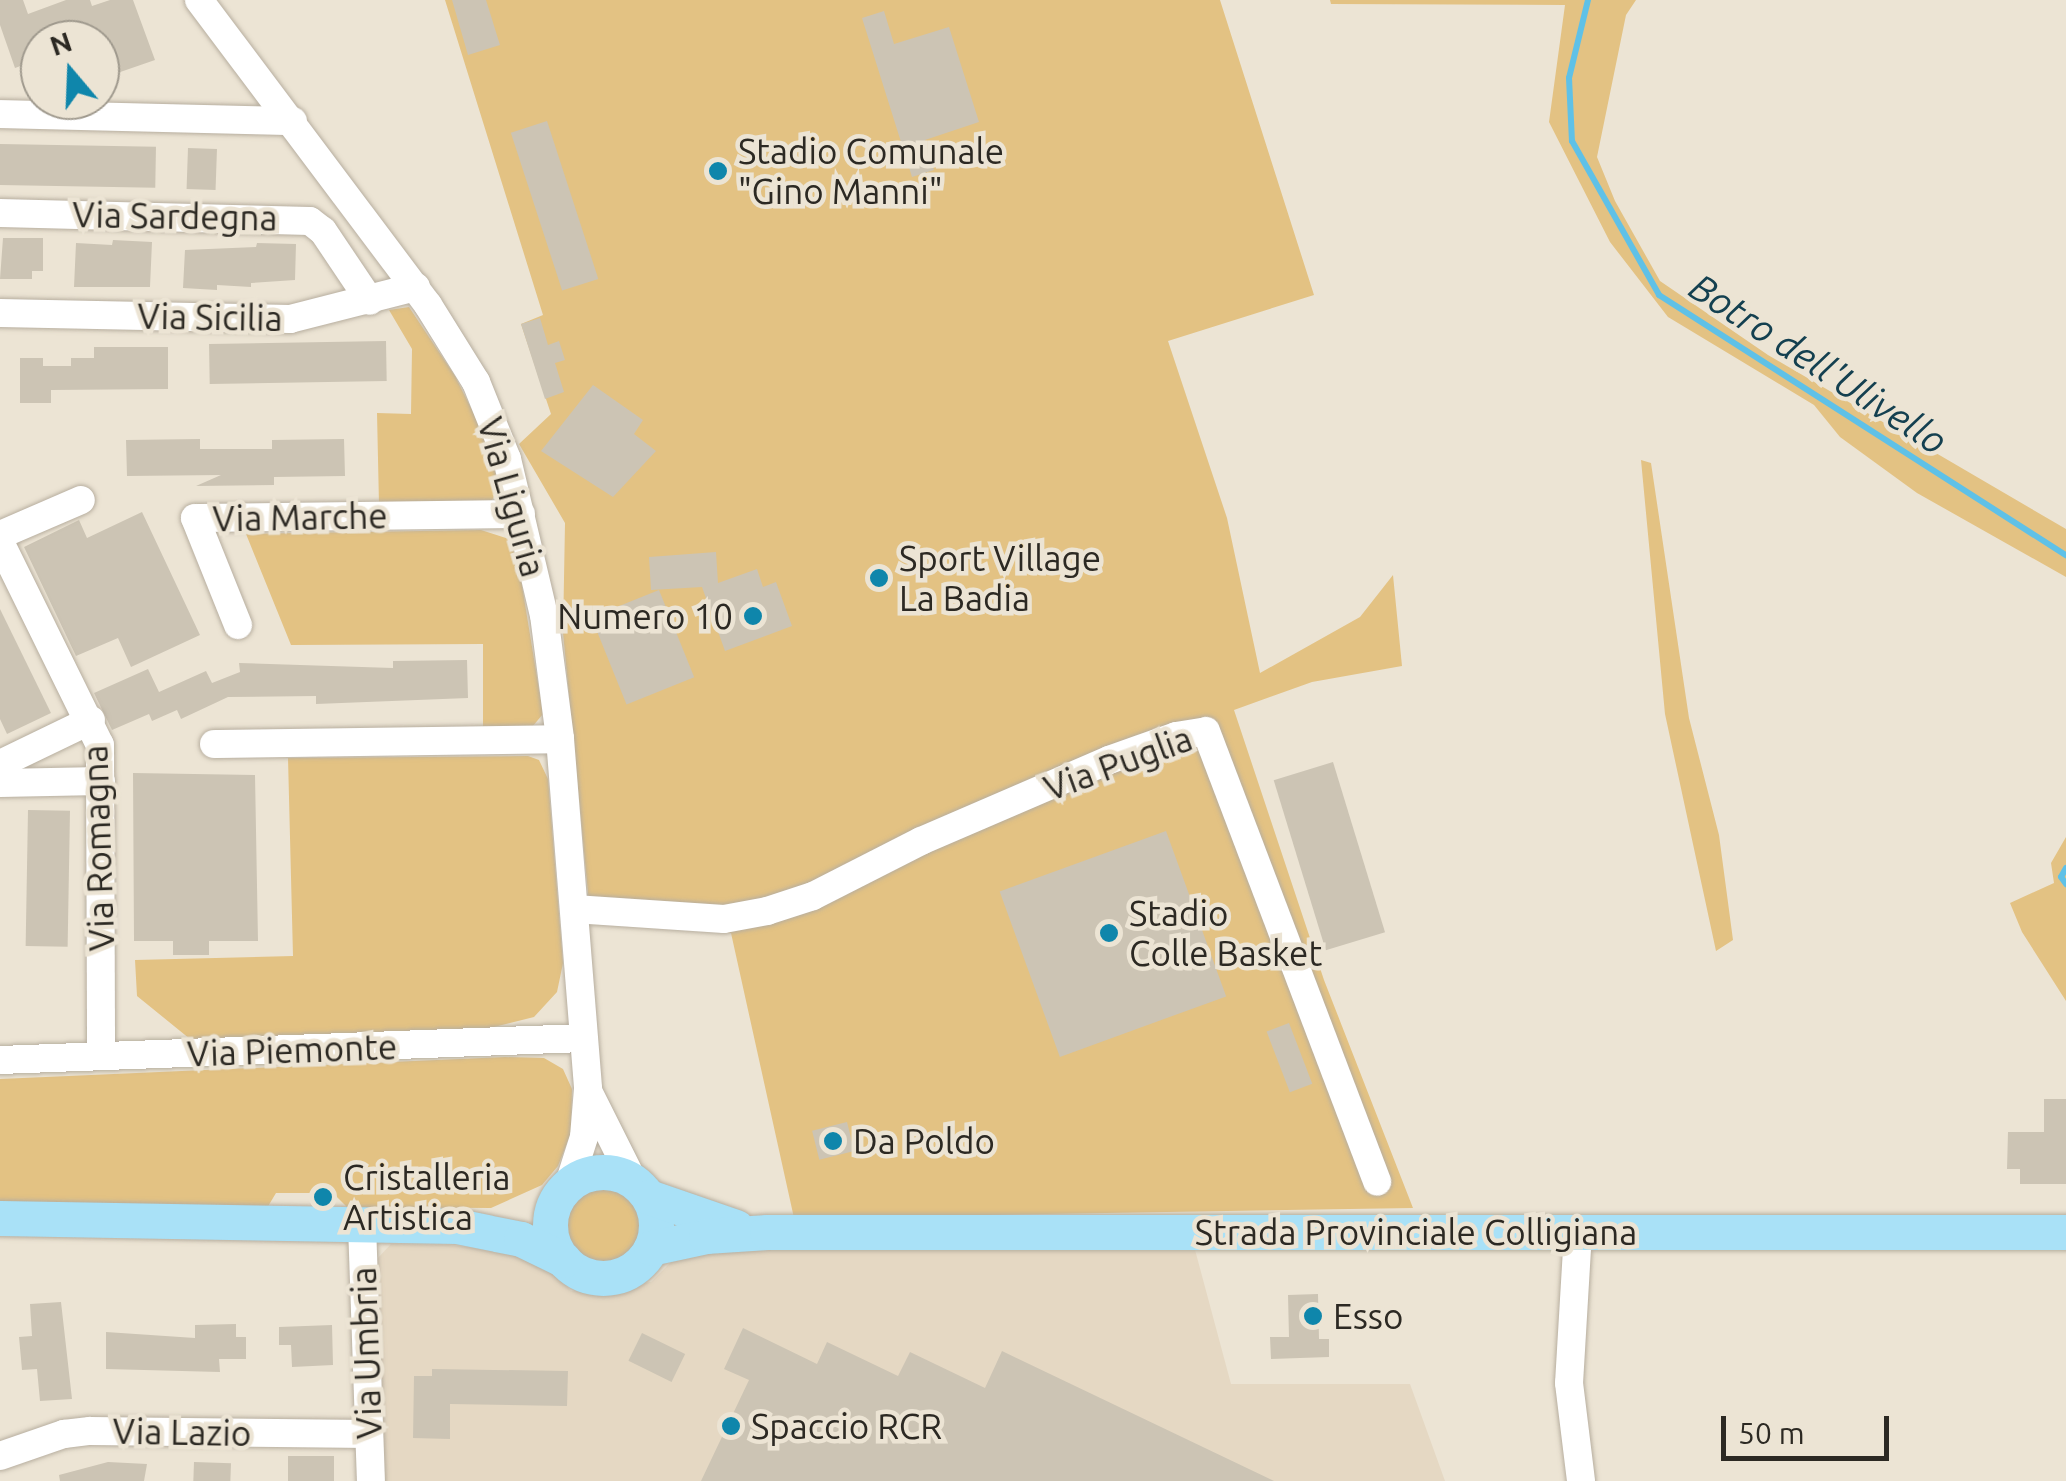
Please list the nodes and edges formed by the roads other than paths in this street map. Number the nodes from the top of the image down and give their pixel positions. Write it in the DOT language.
graph roads {
  1 [pos="199,0"];
  2 [pos="0,114"];
  3 [pos="293,122"];
  4 [pos="0,213"];
  5 [pos="416,287"];
  6 [pos="370,300"];
  7 [pos="0,313"];
  8 [pos="81,500"];
  9 [pos="521,514"];
  10 [pos="0,539"];
  11 [pos="238,625"];
  12 [pos="90,720"];
  13 [pos="560,738"];
  14 [pos="214,744"];
  15 [pos="0,764"];
  16 [pos="101,781"];
  17 [pos="0,783"];
  18 [pos="574,909"];
  19 [pos="584,1038"];
  20 [pos="100,1056"];
  21 [pos="0,1060"];
  22 [pos="588,1089"];
  23 [pos="1377,1182"];
  24 [pos="567,1187"];
  25 [pos="641,1189"];
  26 [pos="0,1218"];
  27 [pos="362,1225"];
  28 [pos="457,1226"];
  29 [pos="766,1232"];
  30 [pos="1578,1232"];
  31 [pos="2066,1232"];
  32 [pos="651,1248"];
  33 [pos="564,1260"];
  34 [pos="369,1434"];
  35 [pos="0,1456"];
  36 [pos="371,1481"];
  37 [pos="1580,1481"];
  1 -- 3 [label="street, Via Liguria"];
  2 -- 3 [label="street"];
  3 -- 5 [label="street, Via Liguria"];
  4 -- 6 [label="street, Via Sardegna"];
  5 -- 6 [label="street, Via Sicilia"];
  5 -- 9 [label="street, Via Liguria"];
  6 -- 7 [label="street, Via Sicilia"];
  8 -- 10 [label="street, Via Romagna"];
  9 -- 11 [label="street, Via Marche"];
  9 -- 13 [label="street, Via Liguria"];
  10 -- 12 [label="street, Via Romagna"];
  12 -- 15 [label="street"];
  12 -- 16 [label="street, Via Romagna"];
  13 -- 14 [label="street"];
  13 -- 18 [label="street, Via Liguria"];
  16 -- 17 [label="street"];
  16 -- 20 [label="street, Via Romagna"];
  18 -- 19 [label="street, Via Liguria"];
  18 -- 23 [label="street, Via Puglia"];
  19 -- 20 [label="street, Via Piemonte"];
  19 -- 22 [label="street, Via Liguria"];
  20 -- 21 [label="street, Via Piemonte"];
  22 -- 24 [label="street"];
  22 -- 25 [label="street"];
  24 -- 25 [label="main road"];
  24 -- 28 [label="main road"];
  24 -- 33 [label="main road"];
  25 -- 29 [label="main road, Strada Provinciale Colligiana"];
  25 -- 32 [label="main road"];
  26 -- 27 [label="main road"];
  27 -- 28 [label="main road"];
  27 -- 34 [label="street, Via Umbria"];
  28 -- 33 [label="main road"];
  29 -- 30 [label="main road, Strada Provinciale Colligiana"];
  29 -- 32 [label="main road, Strada Provinciale Colligiana"];
  30 -- 31 [label="main road, Strada Provinciale Colligiana"];
  30 -- 37 [label="street"];
  32 -- 33 [label="main road"];
  34 -- 35 [label="street, Via Lazio"];
  34 -- 36 [label="street, Via Umbria"];
}
